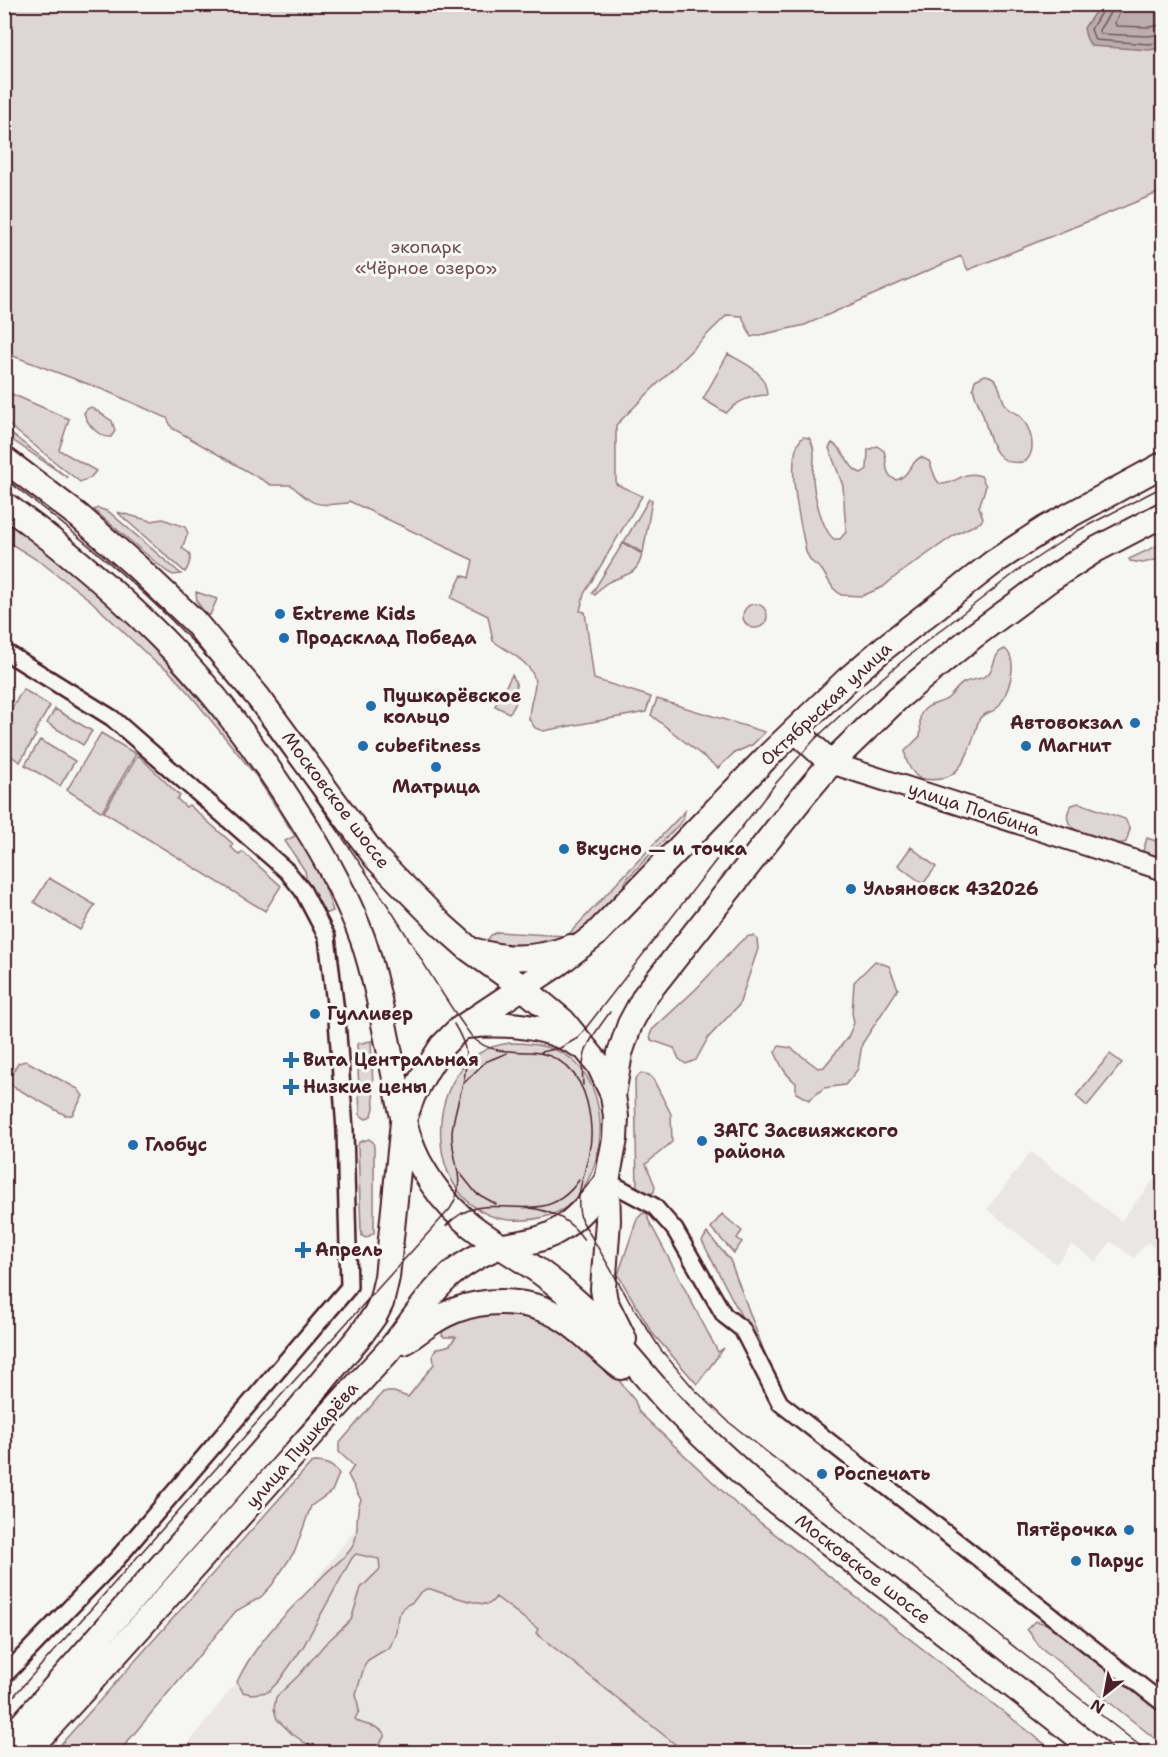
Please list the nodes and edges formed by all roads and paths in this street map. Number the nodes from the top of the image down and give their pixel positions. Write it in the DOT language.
graph roads {
  1 [pos="4,459"];
  2 [pos="1164,464"];
  3 [pos="4,504"];
  4 [pos="1164,514"];
  5 [pos="4,651"];
  6 [pos="795,730"];
  7 [pos="831,763"];
  8 [pos="1164,870"];
  9 [pos="595,935"];
  10 [pos="469,949"];
  11 [pos="522,987"];
  12 [pos="464,1026"];
  13 [pos="585,1049"];
  14 [pos="613,1095"];
  15 [pos="403,1122"];
  16 [pos="607,1181"];
  17 [pos="502,1247"];
  18 [pos="383,1357"];
  19 [pos="640,1371"];
  20 [pos="670,1404"];
  21 [pos="4,1676"];
  22 [pos="1164,1704"];
  23 [pos="4,1745"];
  24 [pos="26,1752"];
  25 [pos="1098,1752"];
  1 -- 10 [label="main road, Московское шоссе"];
  2 -- 6 [label="main road, Октябрьская улица"];
  3 -- 15 [label="main road, Московское шоссе"];
  4 -- 7 [label="main road"];
  5 -- 21 [label="street"];
  6 -- 7 [label="main road, улица Полбина"];
  6 -- 9 [label="main road, Октябрьская улица"];
  7 -- 8 [label="street, улица Полбина"];
  7 -- 14 [label="main road"];
  9 -- 10 [label="main road"];
  9 -- 11 [label="main road, Октябрьская улица"];
  10 -- 11 [label="main road, Московское шоссе"];
  11 -- 12 [label="main road, Октябрьская улица"];
  11 -- 13 [label="main road, Московское шоссе"];
  12 -- 13 [label="main road"];
  12 -- 15 [label="main road, Октябрьская улица"];
  13 -- 14 [label="main road, Московское шоссе"];
  14 -- 16 [label="main road, Московское шоссе"];
  15 -- 17 [label="main road, Московское шоссе"];
  15 -- 23 [label="main road, улица Пушкарёва"];
  16 -- 17 [label="main road, улица Пушкарёва"];
  16 -- 19 [label="main road, Московское шоссе"];
  16 -- 22 [label="street"];
  17 -- 18 [label="main road, улица Пушкарёва"];
  17 -- 19 [label="main road, Московское шоссе"];
  18 -- 20 [label="main road"];
  18 -- 24 [label="main road, улица Пушкарёва"];
  19 -- 20 [label="main road, Московское шоссе"];
  20 -- 25 [label="main road, Московское шоссе"];
}
